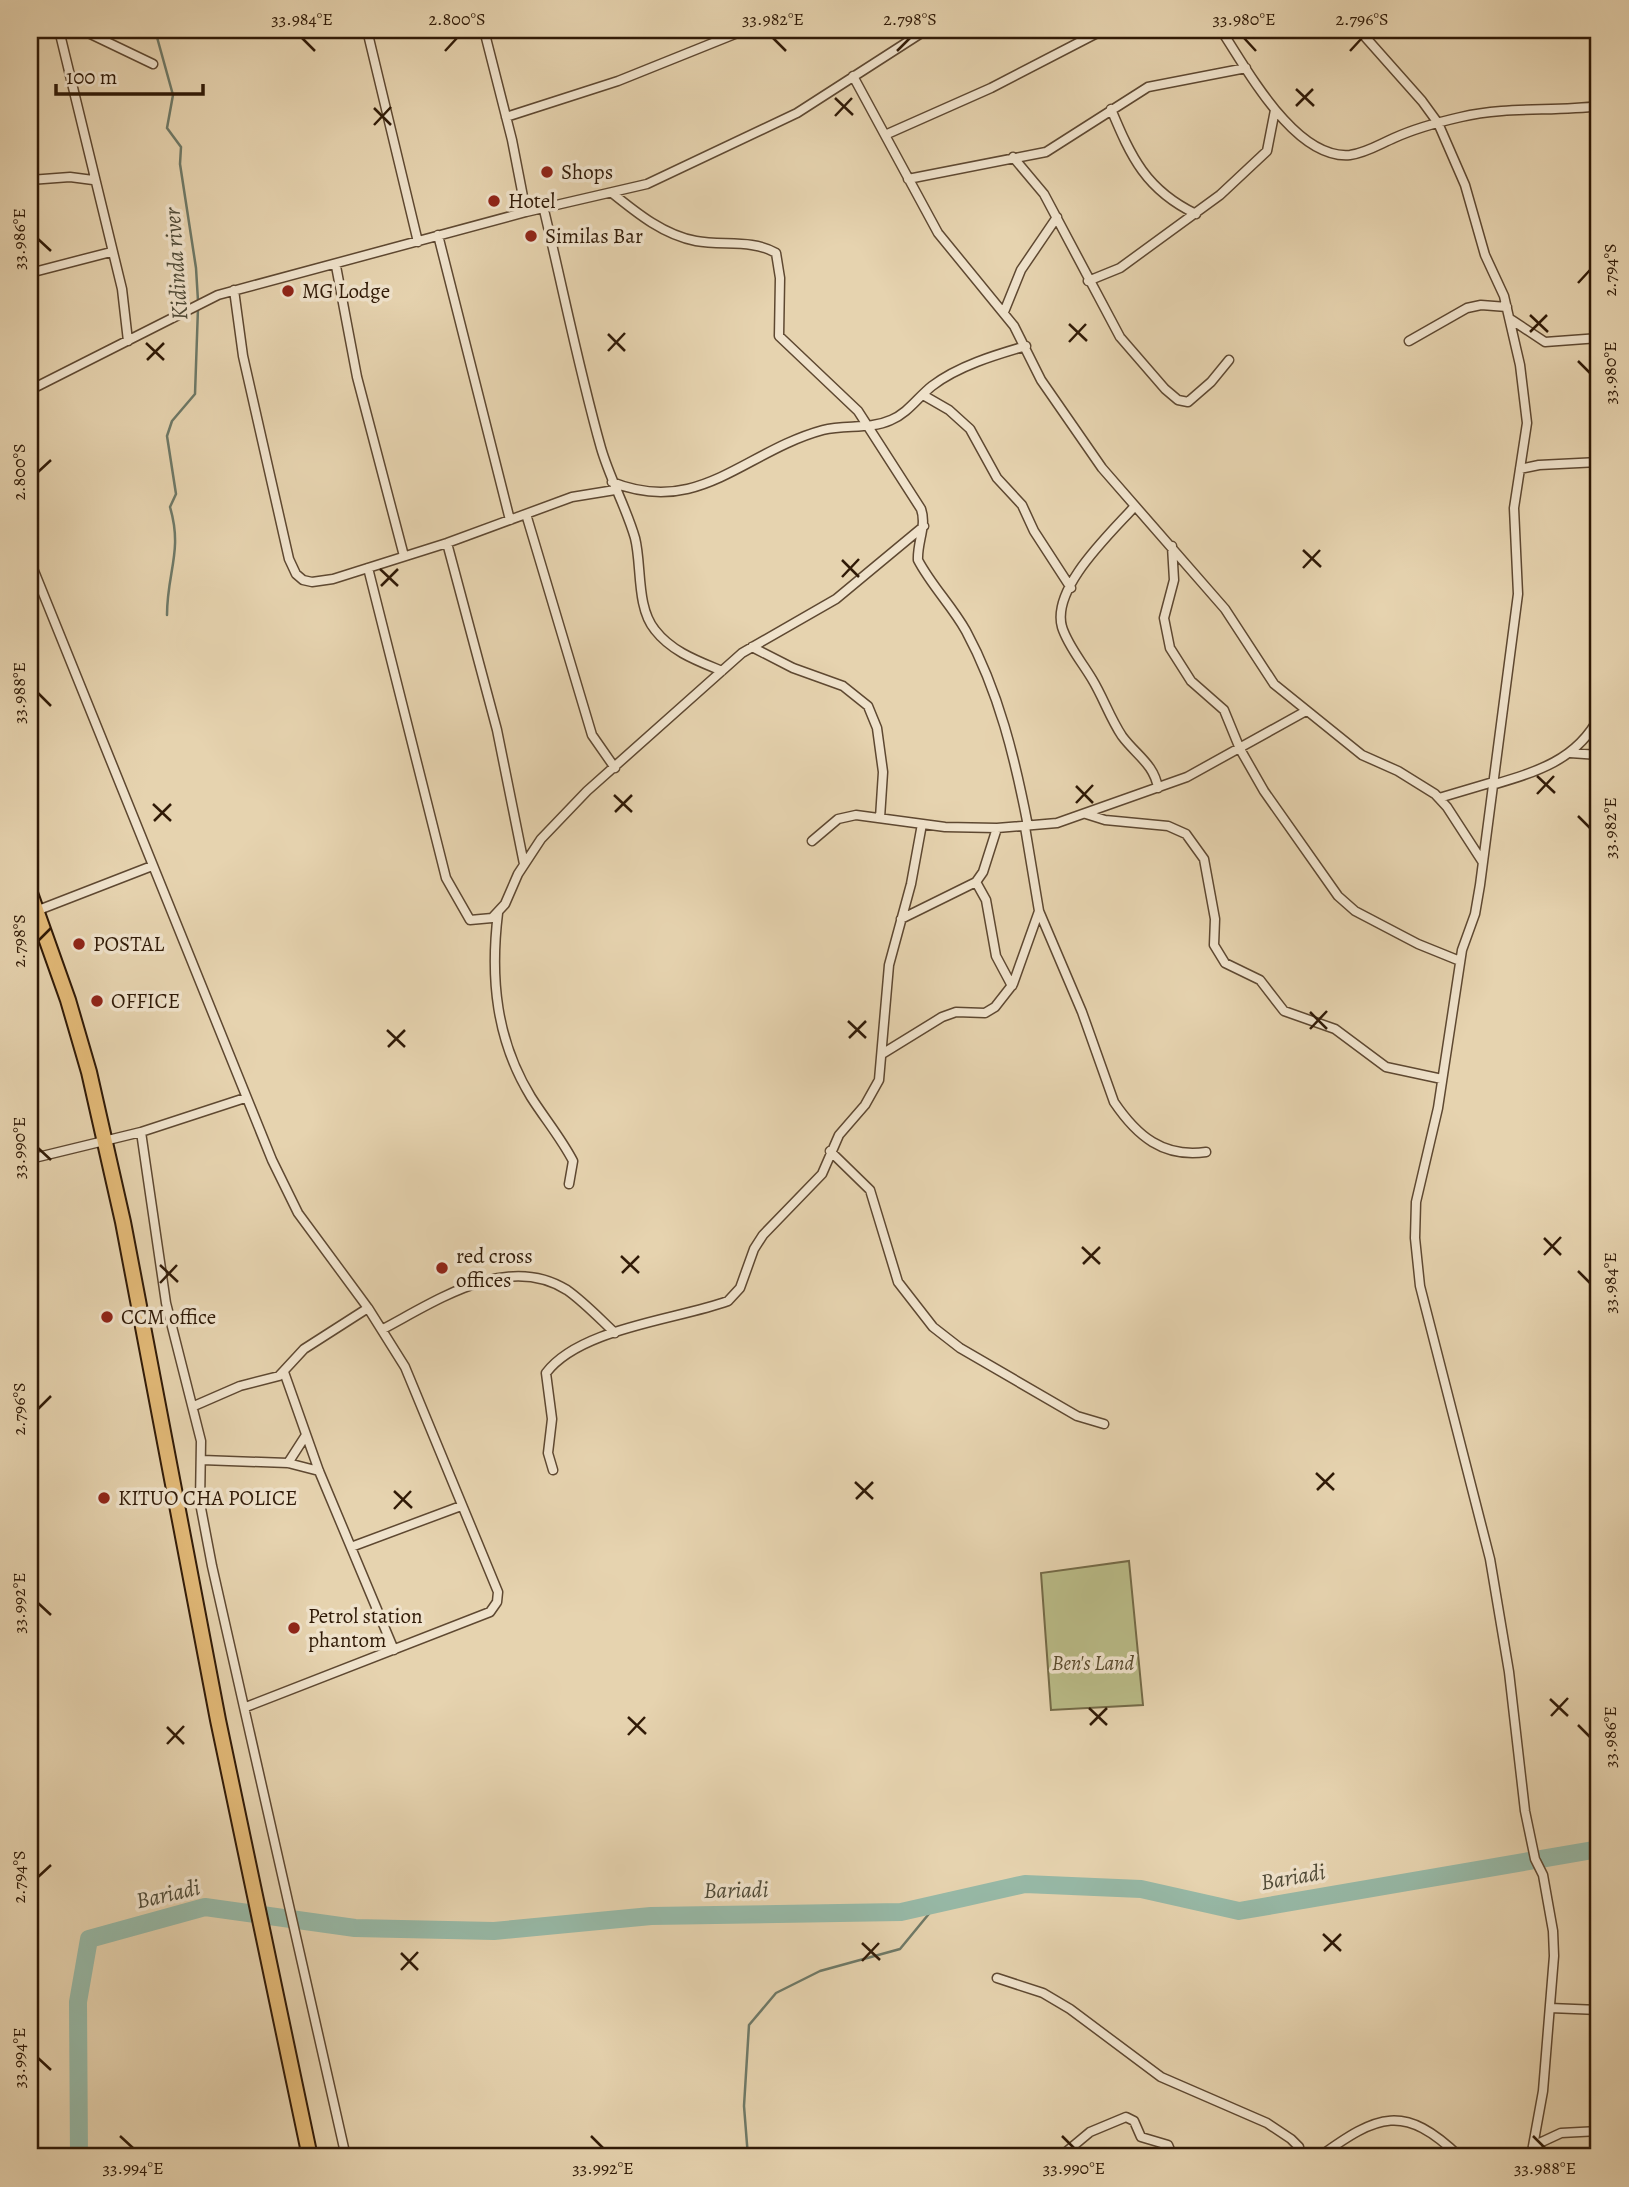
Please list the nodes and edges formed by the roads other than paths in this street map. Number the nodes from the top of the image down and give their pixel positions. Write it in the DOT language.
graph roads {
  1 [pos="60,30"];
  2 [pos="82,30"];
  3 [pos="367,30"];
  4 [pos="745,30"];
  5 [pos="926,30"];
  6 [pos="1103,30"];
  7 [pos="1221,30"];
  8 [pos="1359,30"];
  9 [pos="487,31"];
  10 [pos="153,64"];
  11 [pos="1246,68"];
  12 [pos="853,76"];
  13 [pos="1599,106"];
  14 [pos="1111,109"];
  15 [pos="1275,110"];
  16 [pos="506,117"];
  17 [pos="1438,122"];
  18 [pos="885,135"];
  19 [pos="1013,157"];
  20 [pos="908,179"];
  21 [pos="30,180"];
  22 [pos="93,180"];
  23 [pos="612,193"];
  24 [pos="544,210"];
  25 [pos="526,212"];
  26 [pos="1196,214"];
  27 [pos="1057,217"];
  28 [pos="438,235"];
  29 [pos="418,242"];
  30 [pos="111,252"];
  31 [pos="336,266"];
  32 [pos="30,273"];
  33 [pos="1088,281"];
  34 [pos="234,290"];
  35 [pos="1507,307"];
  36 [pos="1004,312"];
  37 [pos="1512,320"];
  38 [pos="1599,338"];
  39 [pos="128,341"];
  40 [pos="1409,341"];
  41 [pos="1026,346"];
  42 [pos="1229,360"];
  43 [pos="30,390"];
  44 [pos="923,395"];
  45 [pos="868,426"];
  46 [pos="1599,462"];
  47 [pos="1520,469"];
  48 [pos="613,486"];
  49 [pos="1135,506"];
  50 [pos="526,514"];
  51 [pos="510,520"];
  52 [pos="924,526"];
  53 [pos="447,543"];
  54 [pos="1172,547"];
  55 [pos="404,556"];
  56 [pos="30,561"];
  57 [pos="368,568"];
  58 [pos="1070,588"];
  59 [pos="752,647"];
  60 [pos="722,671"];
  61 [pos="1306,711"];
  62 [pos="1599,717"];
  63 [pos="1240,749"];
  64 [pos="1570,753"];
  65 [pos="1599,755"];
  66 [pos="615,768"];
  67 [pos="1492,783"];
  68 [pos="1158,788"];
  69 [pos="1438,798"];
  70 [pos="1086,814"];
  71 [pos="880,818"];
  72 [pos="922,824"];
  73 [pos="1027,827"];
  74 [pos="997,828"];
  75 [pos="812,841"];
  76 [pos="1482,861"];
  77 [pos="524,864"];
  78 [pos="152,866"];
  79 [pos="976,882"];
  80 [pos="30,893"];
  81 [pos="36,911"];
  82 [pos="1039,911"];
  83 [pos="498,913"];
  84 [pos="901,919"];
  85 [pos="1460,961"];
  86 [pos="1012,986"];
  87 [pos="882,1054"];
  88 [pos="1442,1079"];
  89 [pos="245,1098"];
  90 [pos="141,1132"];
  91 [pos="104,1141"];
  92 [pos="830,1151"];
  93 [pos="1206,1152"];
  94 [pos="30,1159"];
  95 [pos="569,1184"];
  96 [pos="368,1308"];
  97 [pos="383,1329"];
  98 [pos="615,1333"];
  99 [pos="284,1372"];
  100 [pos="194,1406"];
  101 [pos="1104,1424"];
  102 [pos="306,1435"];
  103 [pos="202,1460"];
  104 [pos="288,1463"];
  105 [pos="554,1470"];
  106 [pos="319,1471"];
  107 [pos="461,1506"];
  108 [pos="351,1547"];
  109 [pos="394,1650"];
  110 [pos="246,1707"];
  111 [pos="997,1978"];
  112 [pos="1550,2008"];
  113 [pos="1599,2010"];
  114 [pos="1599,2131"];
  115 [pos="1532,2146"];
  116 [pos="310,2157"];
  117 [pos="346,2157"];
  118 [pos="1060,2157"];
  119 [pos="1173,2157"];
  120 [pos="1301,2157"];
  121 [pos="1319,2157"];
  122 [pos="1460,2157"];
  123 [pos="1531,2157"];
  1 -- 22 [label="street"];
  2 -- 10 [label="street"];
  3 -- 29 [label="street"];
  4 -- 16 [label="street"];
  5 -- 12 [label="street"];
  6 -- 18 [label="street"];
  7 -- 11 [label="street"];
  8 -- 17 [label="street"];
  9 -- 16 [label="street"];
  11 -- 14 [label="street"];
  11 -- 15 [label="street"];
  12 -- 18 [label="street"];
  12 -- 23 [label="street"];
  13 -- 17 [label="street"];
  14 -- 19 [label="street"];
  14 -- 26 [label="street"];
  15 -- 17 [label="street"];
  15 -- 26 [label="street"];
  16 -- 25 [label="street"];
  17 -- 35 [label="street"];
  18 -- 20 [label="street"];
  19 -- 20 [label="street"];
  19 -- 27 [label="street"];
  20 -- 36 [label="street"];
  21 -- 22 [label="street"];
  22 -- 30 [label="street"];
  23 -- 24 [label="street"];
  23 -- 45 [label="street"];
  24 -- 25 [label="street"];
  24 -- 48 [label="street"];
  25 -- 28 [label="street"];
  26 -- 33 [label="street"];
  27 -- 33 [label="street"];
  27 -- 36 [label="street"];
  28 -- 29 [label="street"];
  28 -- 51 [label="street"];
  29 -- 31 [label="street"];
  30 -- 32 [label="street"];
  30 -- 39 [label="street"];
  31 -- 34 [label="street"];
  31 -- 55 [label="street"];
  33 -- 42 [label="street"];
  34 -- 39 [label="street"];
  34 -- 57 [label="street"];
  35 -- 37 [label="street"];
  35 -- 40 [label="street"];
  36 -- 41 [label="street"];
  37 -- 38 [label="street"];
  37 -- 47 [label="street"];
  39 -- 43 [label="street"];
  41 -- 44 [label="street"];
  41 -- 49 [label="street"];
  44 -- 45 [label="street"];
  44 -- 58 [label="street"];
  45 -- 48 [label="street"];
  45 -- 52 [label="street"];
  46 -- 47 [label="street"];
  47 -- 67 [label="street"];
  48 -- 50 [label="street"];
  48 -- 60 [label="street"];
  49 -- 54 [label="street"];
  49 -- 58 [label="street"];
  50 -- 51 [label="street"];
  50 -- 66 [label="street"];
  51 -- 53 [label="street"];
  52 -- 59 [label="street"];
  52 -- 73 [label="street"];
  53 -- 55 [label="street"];
  53 -- 77 [label="street"];
  54 -- 61 [label="street"];
  54 -- 63 [label="street"];
  55 -- 57 [label="street"];
  56 -- 78 [label="street"];
  57 -- 83 [label="street"];
  58 -- 68 [label="street"];
  59 -- 60 [label="street"];
  59 -- 71 [label="street"];
  60 -- 66 [label="street"];
  61 -- 63 [label="street"];
  61 -- 69 [label="street"];
  62 -- 64 [label="street"];
  63 -- 68 [label="street"];
  63 -- 85 [label="street"];
  64 -- 65 [label="street"];
  64 -- 67 [label="street"];
  66 -- 77 [label="street"];
  67 -- 69 [label="street"];
  67 -- 76 [label="street"];
  68 -- 70 [label="street"];
  69 -- 76 [label="street"];
  70 -- 73 [label="street"];
  70 -- 88 [label="street"];
  71 -- 72 [label="street"];
  71 -- 75 [label="street"];
  72 -- 74 [label="street"];
  72 -- 84 [label="street"];
  73 -- 74 [label="street"];
  73 -- 82 [label="street"];
  74 -- 79 [label="street"];
  76 -- 85 [label="street"];
  77 -- 83 [label="street"];
  78 -- 81 [label="street"];
  78 -- 89 [label="street"];
  79 -- 84 [label="street"];
  79 -- 86 [label="street"];
  80 -- 81 [label="highway"];
  81 -- 91 [label="highway"];
  82 -- 86 [label="street"];
  82 -- 93 [label="street"];
  83 -- 95 [label="street"];
  84 -- 87 [label="street"];
  85 -- 88 [label="street"];
  86 -- 87 [label="street"];
  87 -- 92 [label="street"];
  88 -- 112 [label="street"];
  89 -- 90 [label="street"];
  89 -- 96 [label="street"];
  90 -- 91 [label="street"];
  90 -- 100 [label="street"];
  91 -- 94 [label="street"];
  91 -- 116 [label="highway"];
  92 -- 98 [label="street"];
  92 -- 101 [label="street"];
  96 -- 97 [label="street"];
  96 -- 99 [label="street"];
  97 -- 98 [label="street"];
  97 -- 107 [label="street"];
  98 -- 105 [label="street"];
  99 -- 100 [label="street"];
  99 -- 102 [label="street"];
  100 -- 103 [label="street"];
  102 -- 104 [label="street"];
  102 -- 106 [label="street"];
  103 -- 104 [label="street"];
  103 -- 110 [label="street"];
  104 -- 106 [label="street"];
  106 -- 108 [label="street"];
  107 -- 108 [label="street"];
  107 -- 109 [label="street"];
  108 -- 109 [label="street"];
  109 -- 110 [label="street"];
  110 -- 117 [label="street"];
  111 -- 120 [label="street"];
  112 -- 113 [label="street"];
  112 -- 115 [label="street"];
  114 -- 115 [label="street"];
  115 -- 123 [label="street"];
  118 -- 119 [label="street"];
  121 -- 122 [label="street"];
}
